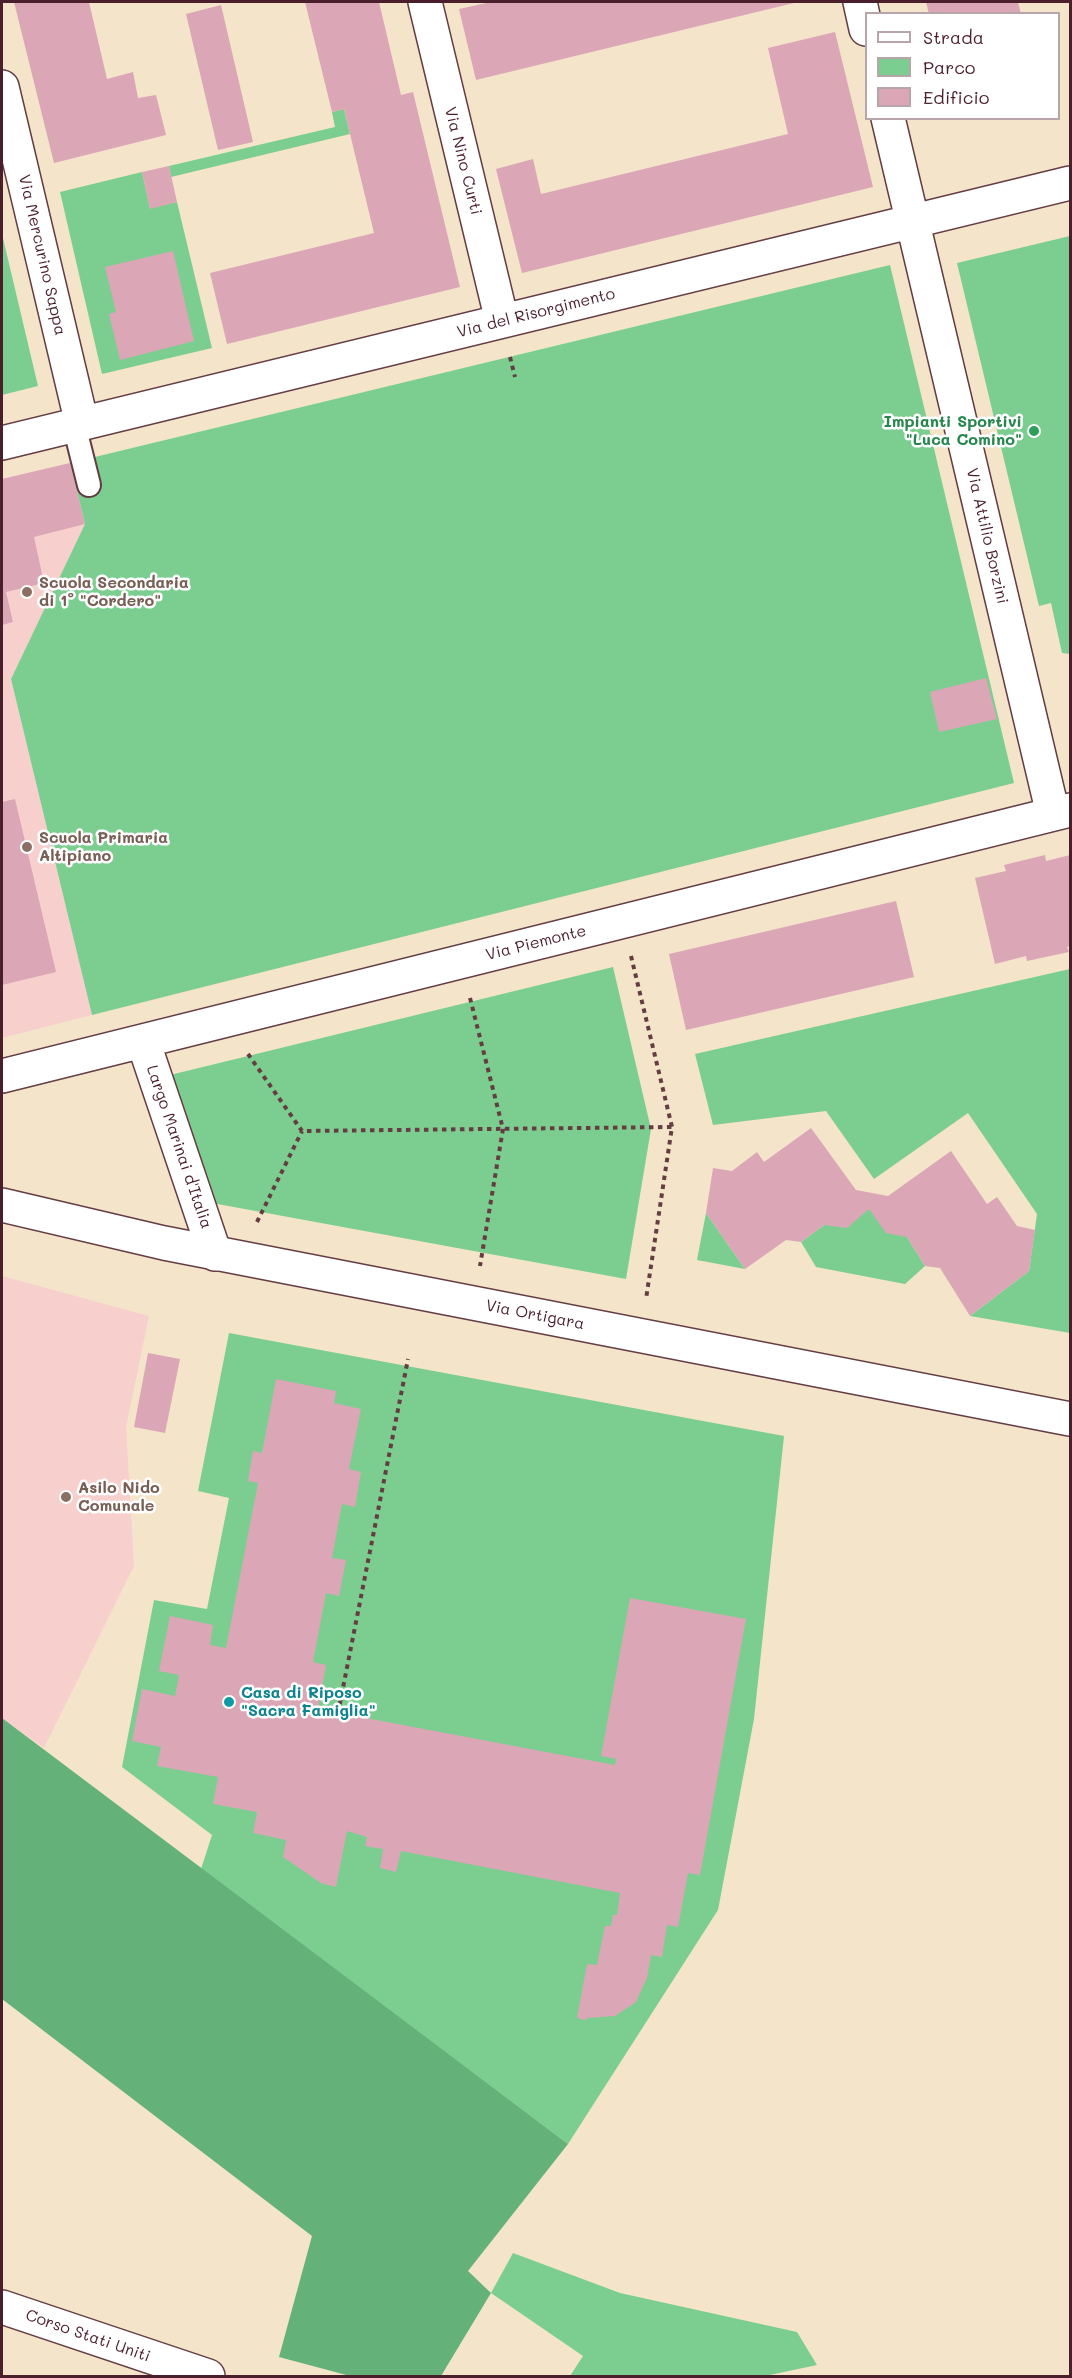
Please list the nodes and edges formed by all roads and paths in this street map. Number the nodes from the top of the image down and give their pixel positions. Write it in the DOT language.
graph roads {
  1 [pos="425,2"];
  2 [pos="860,2"];
  3 [pos="865,21"];
  4 [pos="2,87"];
  5 [pos="888,120"];
  6 [pos="1071,183"];
  7 [pos="912,221"];
  8 [pos="502,321"];
  9 [pos="78,424"];
  10 [pos="2,443"];
  11 [pos="89,485"];
  12 [pos="1062,812"];
  13 [pos="630,952"];
  14 [pos="468,992"];
  15 [pos="143,1041"];
  16 [pos="244,1047"];
  17 [pos="2,1076"];
  18 [pos="672,1127"];
  19 [pos="504,1129"];
  20 [pos="302,1131"];
  21 [pos="2,1205"];
  22 [pos="256,1223"];
  23 [pos="216,1254"];
  24 [pos="479,1267"];
  25 [pos="646,1300"];
  26 [pos="408,1359"];
  27 [pos="1071,1419"];
  28 [pos="338,1713"];
  29 [pos="2,2307"];
  30 [pos="208,2376"];
  1 -- 8 [label="street, Via Nino Curti"];
  2 -- 3 [label="street"];
  4 -- 9 [label="street, Via Mercurino Sappa"];
  5 -- 7 [label="street, Via Attilio Borzini"];
  6 -- 7 [label="street, Via del Risorgimento"];
  7 -- 8 [label="street, Via del Risorgimento"];
  7 -- 12 [label="street, Via Attilio Borzini"];
  8 -- 9 [label="street, Via del Risorgimento"];
  9 -- 10 [label="street, Via del Risorgimento"];
  9 -- 11 [label="lane"];
  12 -- 15 [label="street, Via Piemonte"];
  13 -- 18 [label="path"];
  14 -- 19 [label="path"];
  15 -- 17 [label="street, Via Piemonte"];
  15 -- 23 [label="street, Largo Marinai d'Italia"];
  16 -- 20 [label="path"];
  18 -- 19 [label="path"];
  18 -- 25 [label="path"];
  19 -- 20 [label="path"];
  19 -- 24 [label="path"];
  20 -- 22 [label="path"];
  21 -- 23 [label="street, Via Ortigara"];
  23 -- 27 [label="street, Via Ortigara"];
  26 -- 28 [label="path"];
  29 -- 30 [label="street, Corso Stati Uniti"];
}
